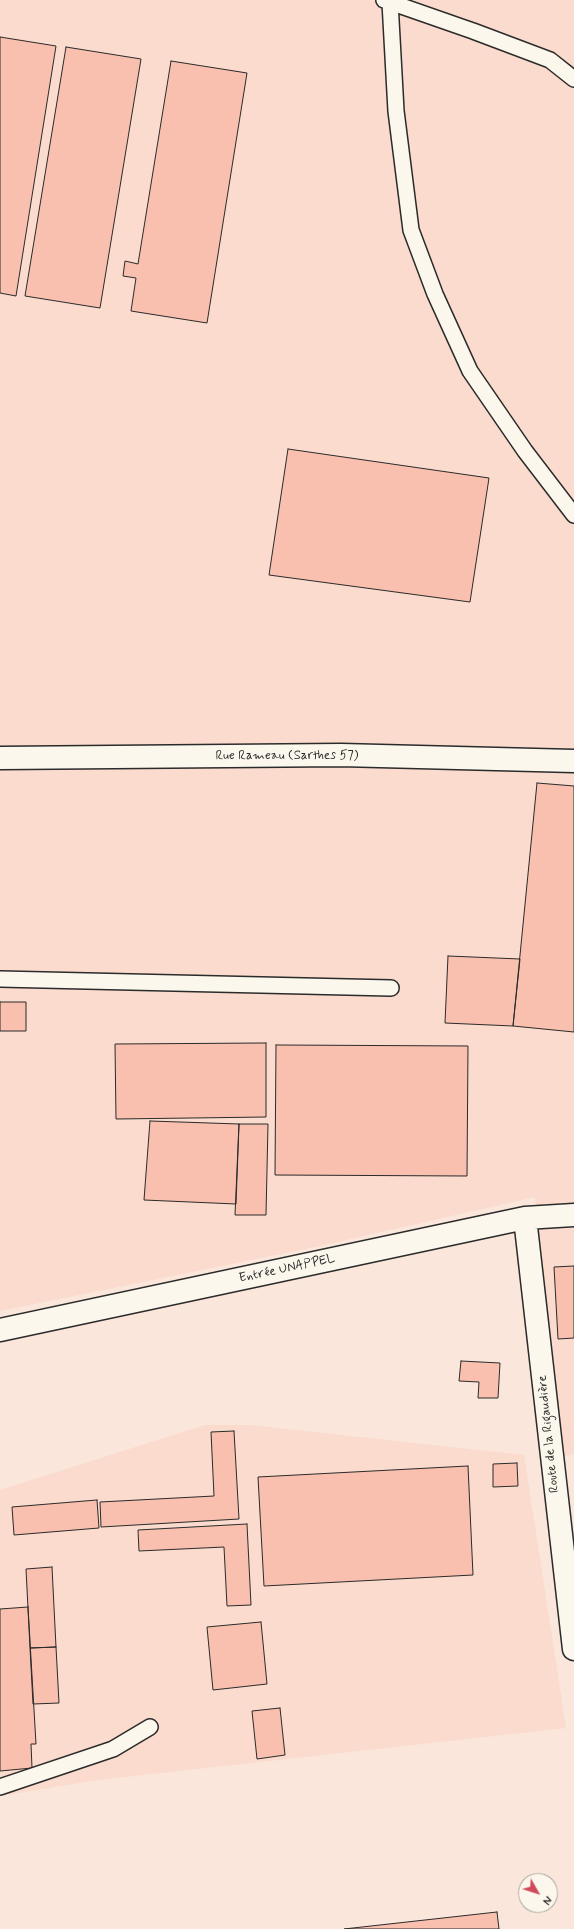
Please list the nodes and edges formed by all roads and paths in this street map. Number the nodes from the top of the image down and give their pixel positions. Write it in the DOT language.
graph roads {
  1 [pos="387,1"];
  2 [pos="574,79"];
  3 [pos="574,515"];
  4 [pos="0,758"];
  5 [pos="574,761"];
  6 [pos="0,979"];
  7 [pos="391,988"];
  8 [pos="574,1215"];
  9 [pos="525,1218"];
  10 [pos="0,1330"];
  11 [pos="574,1649"];
  12 [pos="150,1728"];
  13 [pos="0,1787"];
  1 -- 2 [label="lane"];
  1 -- 3 [label="lane"];
  4 -- 5 [label="street, Rue Rameau (Sarthes 57)"];
  6 -- 7 [label="lane"];
  8 -- 9 [label="street, Entrée UNAPPEL"];
  9 -- 10 [label="street, Entrée UNAPPEL"];
  9 -- 11 [label="street, Route de la Rigaudière"];
  12 -- 13 [label="lane"];
}
